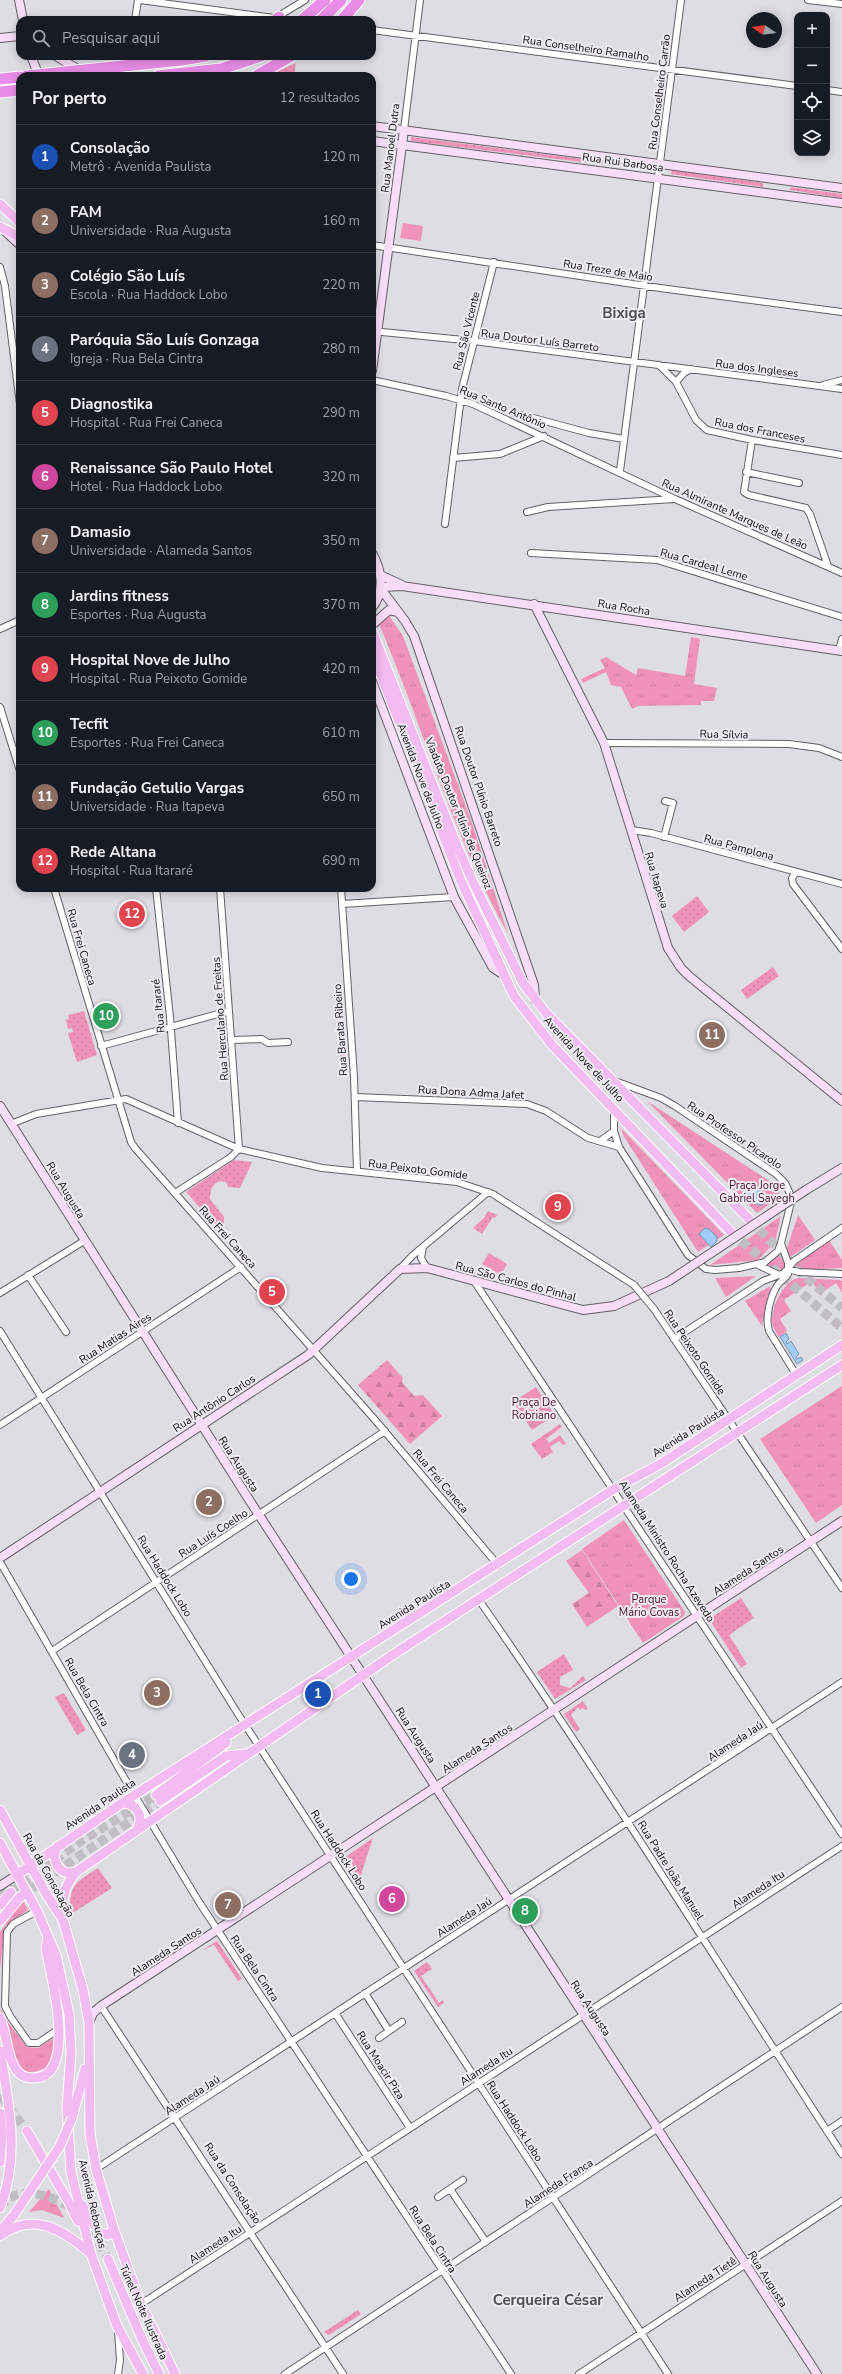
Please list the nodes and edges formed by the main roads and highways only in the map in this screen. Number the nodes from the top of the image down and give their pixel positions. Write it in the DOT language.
graph roads {
  1 [pos="19,0"];
  2 [pos="324,0"];
  3 [pos="341,0"];
  4 [pos="358,2"];
  5 [pos="22,16"];
  6 [pos="306,16"];
  7 [pos="324,16"];
  8 [pos="346,16"];
  9 [pos="16,36"];
  10 [pos="0,38"];
  11 [pos="33,60"];
  12 [pos="63,60"];
  13 [pos="181,60"];
  14 [pos="249,60"];
  15 [pos="284,60"];
  16 [pos="37,72"];
  17 [pos="63,72"];
  18 [pos="82,72"];
  19 [pos="198,72"];
  20 [pos="263,72"];
  21 [pos="16,77"];
  22 [pos="0,79"];
  23 [pos="16,91"];
  24 [pos="0,93"];
  25 [pos="16,95"];
  26 [pos="376,126"];
  27 [pos="404,130"];
  28 [pos="376,142"];
  29 [pos="402,145"];
  30 [pos="614,157"];
  31 [pos="612,172"];
  32 [pos="769,178"];
  33 [pos="785,180"];
  34 [pos="842,188"];
  35 [pos="767,193"];
  36 [pos="786,196"];
  37 [pos="0,204"];
  38 [pos="842,204"];
  39 [pos="9,212"];
  40 [pos="16,215"];
  41 [pos="16,219"];
  42 [pos="7,232"];
  43 [pos="16,241"];
  44 [pos="376,325"];
  45 [pos="376,564"];
  46 [pos="380,575"];
  47 [pos="402,586"];
  48 [pos="393,587"];
  49 [pos="381,588"];
  50 [pos="376,599"];
  51 [pos="390,600"];
  52 [pos="534,604"];
  53 [pos="398,612"];
  54 [pos="376,621"];
  55 [pos="376,641"];
  56 [pos="840,651"];
  57 [pos="376,662"];
  58 [pos="376,692"];
  59 [pos="504,975"];
  60 [pos="535,1000"];
  61 [pos="842,1101"];
  62 [pos="0,1106"];
  63 [pos="842,1168"];
  64 [pos="750,1220"];
  65 [pos="732,1232"];
  66 [pos="400,1269"];
  67 [pos="842,1345"];
  68 [pos="842,1365"];
  69 [pos="201,1425"];
  70 [pos="842,1521"];
  71 [pos="0,1558"];
  72 [pos="352,1658"];
  73 [pos="363,1675"];
  74 [pos="233,1733"];
  75 [pos="246,1754"];
  76 [pos="154,1783"];
  77 [pos="436,1788"];
  78 [pos="122,1803"];
  79 [pos="169,1806"];
  80 [pos="0,1810"];
  81 [pos="138,1828"];
  82 [pos="0,1843"];
  83 [pos="59,1846"];
  84 [pos="31,1866"];
  85 [pos="76,1872"];
  86 [pos="17,1874"];
  87 [pos="0,1886"];
  88 [pos="11,1892"];
  89 [pos="21,1896"];
  90 [pos="0,1905"];
  91 [pos="63,1920"];
  92 [pos="0,1921"];
  93 [pos="48,1935"];
  94 [pos="0,2018"];
  95 [pos="89,2023"];
  96 [pos="0,2051"];
  97 [pos="88,2058"];
  98 [pos="0,2113"];
  99 [pos="27,2131"];
  100 [pos="0,2162"];
  101 [pos="74,2188"];
  102 [pos="0,2208"];
  103 [pos="114,2230"];
  104 [pos="0,2231"];
  105 [pos="0,2236"];
  106 [pos="87,2240"];
  107 [pos="91,2254"];
  108 [pos="108,2260"];
  109 [pos="143,2374"];
  110 [pos="159,2374"];
  111 [pos="175,2374"];
  112 [pos="817,2374"];
  1 -- 5 [label="main road"];
  2 -- 6 [label="highway"];
  3 -- 7 [label="highway"];
  4 -- 8 [label="highway"];
  9 -- 10 [label="main road"];
  11 -- 16 [label="main road"];
  12 -- 18 [label="main road"];
  13 -- 17 [label="highway, bridge"];
  14 -- 19 [label="highway"];
  15 -- 20 [label="highway"];
  21 -- 22 [label="highway"];
  23 -- 24 [label="highway"];
  24 -- 25 [label="main road"];
  26 -- 27 [label="main road, Rua Rui Barbosa"];
  27 -- 29 [label="main road, Rua Manoel Dutra"];
  27 -- 30 [label="main road, Rua Rui Barbosa"];
  28 -- 29 [label="main road, Rua Rui Barbosa"];
  29 -- 31 [label="main road, Rua Rui Barbosa"];
  29 -- 44 [label="main road, Rua Manoel Dutra"];
  30 -- 31 [label="main road"];
  30 -- 32 [label="main road, Rua Rui Barbosa"];
  31 -- 35 [label="main road, Rua Rui Barbosa"];
  32 -- 33 [label="main road, Rua Rui Barbosa"];
  32 -- 35 [label="main road"];
  33 -- 34 [label="main road, Rua Rui Barbosa"];
  33 -- 36 [label="main road"];
  35 -- 36 [label="main road, Rua Rui Barbosa"];
  36 -- 38 [label="main road, Rua Rui Barbosa"];
  37 -- 39 [label="main road"];
  39 -- 40 [label="main road"];
  39 -- 41 [label="main road"];
  42 -- 43 [label="main road"];
  45 -- 46 [label="main road"];
  46 -- 47 [label="main road, Rua Rocha"];
  46 -- 49 [label="main road"];
  47 -- 48 [label="main road, Rua Rocha"];
  47 -- 52 [label="main road, Rua Rocha"];
  48 -- 49 [label="main road, Rua Rocha"];
  48 -- 51 [label="main road"];
  49 -- 50 [label="main road"];
  49 -- 51 [label="main road, Rua Doutor Plínio Barreto"];
  51 -- 53 [label="main road, Rua Doutor Plínio Barreto"];
  52 -- 56 [label="main road, Rua Rocha"];
  52 -- 61 [label="main road, Rua Itapeva"];
  53 -- 54 [label="main road"];
  53 -- 60 [label="main road, Rua Doutor Plínio Barreto"];
  55 -- 60 [label="main road, Viaduto Doutor Plínio de Queiroz"];
  57 -- 59 [label="main road, Viaduto Doutor Plínio de Queiroz"];
  58 -- 59 [label="main road, Avenida Nove de Julho"];
  59 -- 65 [label="main road, Avenida Nove de Julho"];
  60 -- 64 [label="main road, Avenida Nove de Julho"];
  62 -- 69 [label="main road, Rua Augusta"];
  63 -- 66 [label="main road, Rua São Carlos do Pinhal, bridge"];
  66 -- 69 [label="main road, Rua Antônio Carlos"];
  67 -- 72 [label="main road, Avenida Paulista"];
  68 -- 73 [label="main road"];
  69 -- 71 [label="main road, Rua Antônio Carlos"];
  69 -- 72 [label="main road, Rua Augusta"];
  70 -- 77 [label="main road, Alameda Santos"];
  72 -- 73 [label="main road, Rua Augusta"];
  72 -- 74 [label="main road, Avenida Paulista"];
  73 -- 75 [label="main road"];
  73 -- 77 [label="main road, Rua Augusta"];
  74 -- 75 [label="main road"];
  74 -- 76 [label="main road, Avenida Paulista"];
  75 -- 79 [label="main road"];
  76 -- 78 [label="main road, Avenida Paulista"];
  76 -- 79 [label="main road"];
  77 -- 95 [label="main road, Alameda Santos"];
  77 -- 112 [label="main road, Rua Augusta"];
  78 -- 81 [label="main road"];
  78 -- 83 [label="main road, Avenida Paulista"];
  79 -- 81 [label="main road"];
  80 -- 84 [label="main road, Rua da Consolação"];
  81 -- 85 [label="main road"];
  82 -- 86 [label="main road"];
  83 -- 84 [label="main road, Avenida Paulista"];
  83 -- 85 [label="main road"];
  84 -- 86 [label="main road, Avenida Paulista"];
  84 -- 91 [label="main road, Rua da Consolação"];
  85 -- 91 [label="main road"];
  86 -- 87 [label="main road, Avenida Paulista"];
  86 -- 93 [label="main road"];
  88 -- 90 [label="main road"];
  89 -- 92 [label="main road"];
  91 -- 95 [label="main road, Rua da Consolação"];
  93 -- 94 [label="main road"];
  93 -- 101 [label="main road, Avenida Rebouças"];
  95 -- 97 [label="main road, Avenida Rebouças"];
  96 -- 102 [label="main road"];
  97 -- 103 [label="main road, Avenida Rebouças"];
  97 -- 104 [label="main road, bridge"];
  98 -- 100 [label="main road"];
  99 -- 106 [label="main road"];
  101 -- 103 [label="main road"];
  101 -- 106 [label="main road, Avenida Rebouças"];
  103 -- 111 [label="main road, Avenida Rebouças"];
  105 -- 107 [label="main road"];
  106 -- 107 [label="main road, Avenida Rebouças"];
  107 -- 109 [label="main road, Avenida Rebouças"];
  108 -- 110 [label="main road, Túnel Noite Ilustrada"];
}
